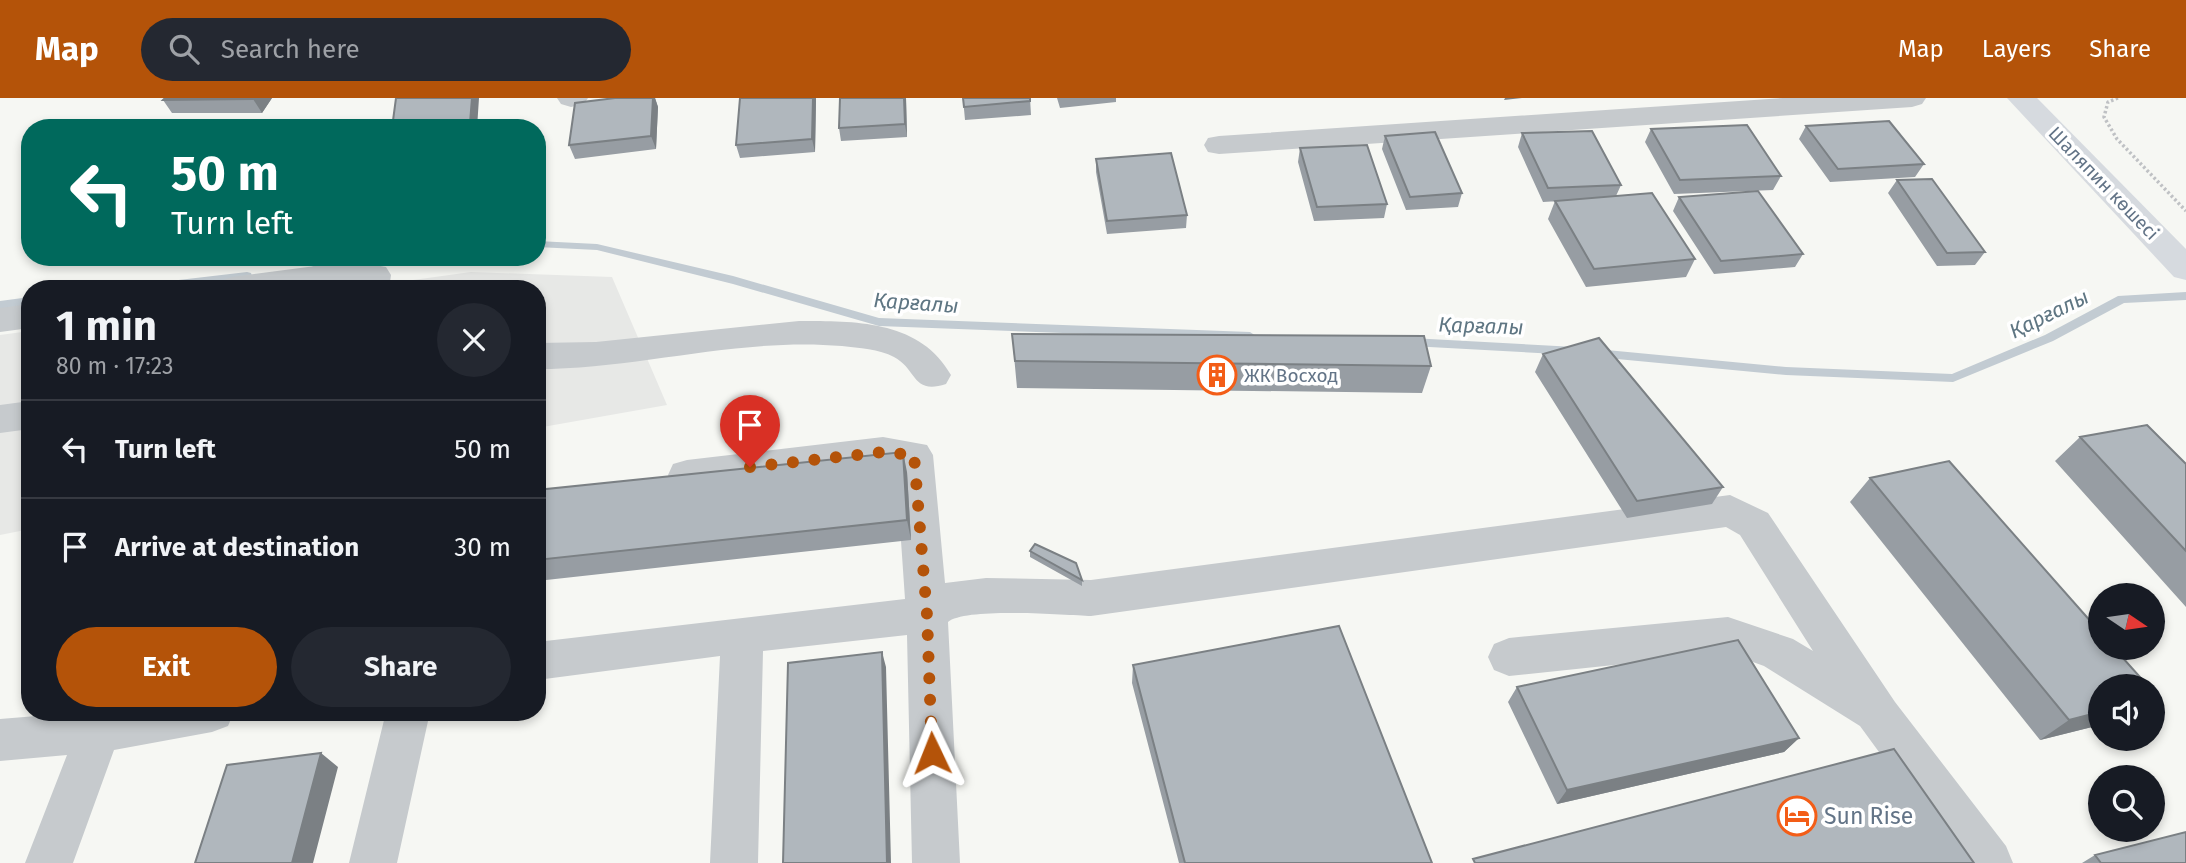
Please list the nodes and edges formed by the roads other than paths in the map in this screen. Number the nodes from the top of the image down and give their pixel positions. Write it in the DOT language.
graph roads {
  1 [pos="1912,98"];
  2 [pos="2021,98"];
  3 [pos="1219,145"];
  4 [pos="2180,262"];
  5 [pos="297,280"];
  6 [pos="373,280"];
  7 [pos="21,317"];
  8 [pos="0,320"];
  9 [pos="546,356"];
  10 [pos="933,375"];
  11 [pos="21,416"];
  12 [pos="0,419"];
  13 [pos="648,479"];
  14 [pos="927,615"];
  15 [pos="743,635"];
  16 [pos="1509,657"];
  17 [pos="546,660"];
  18 [pos="1880,716"];
  19 [pos="406,721"];
  20 [pos="103,722"];
  21 [pos="0,740"];
  22 [pos="49,863"];
  23 [pos="373,863"];
  24 [pos="734,863"];
  25 [pos="936,863"];
  26 [pos="1989,863"];
  1 -- 3 [label="street"];
  2 -- 4 [label="main road, Шаляпин көшесі"];
  5 -- 6 [label="street"];
  7 -- 8 [label="street"];
  9 -- 10 [label="street"];
  11 -- 12 [label="street"];
  13 -- 14 [label="street"];
  14 -- 15 [label="street"];
  14 -- 18 [label="street"];
  14 -- 25 [label="street"];
  15 -- 17 [label="street"];
  15 -- 24 [label="street"];
  16 -- 18 [label="street"];
  18 -- 26 [label="street"];
  19 -- 23 [label="street"];
  20 -- 21 [label="street"];
  20 -- 22 [label="street"];
}
